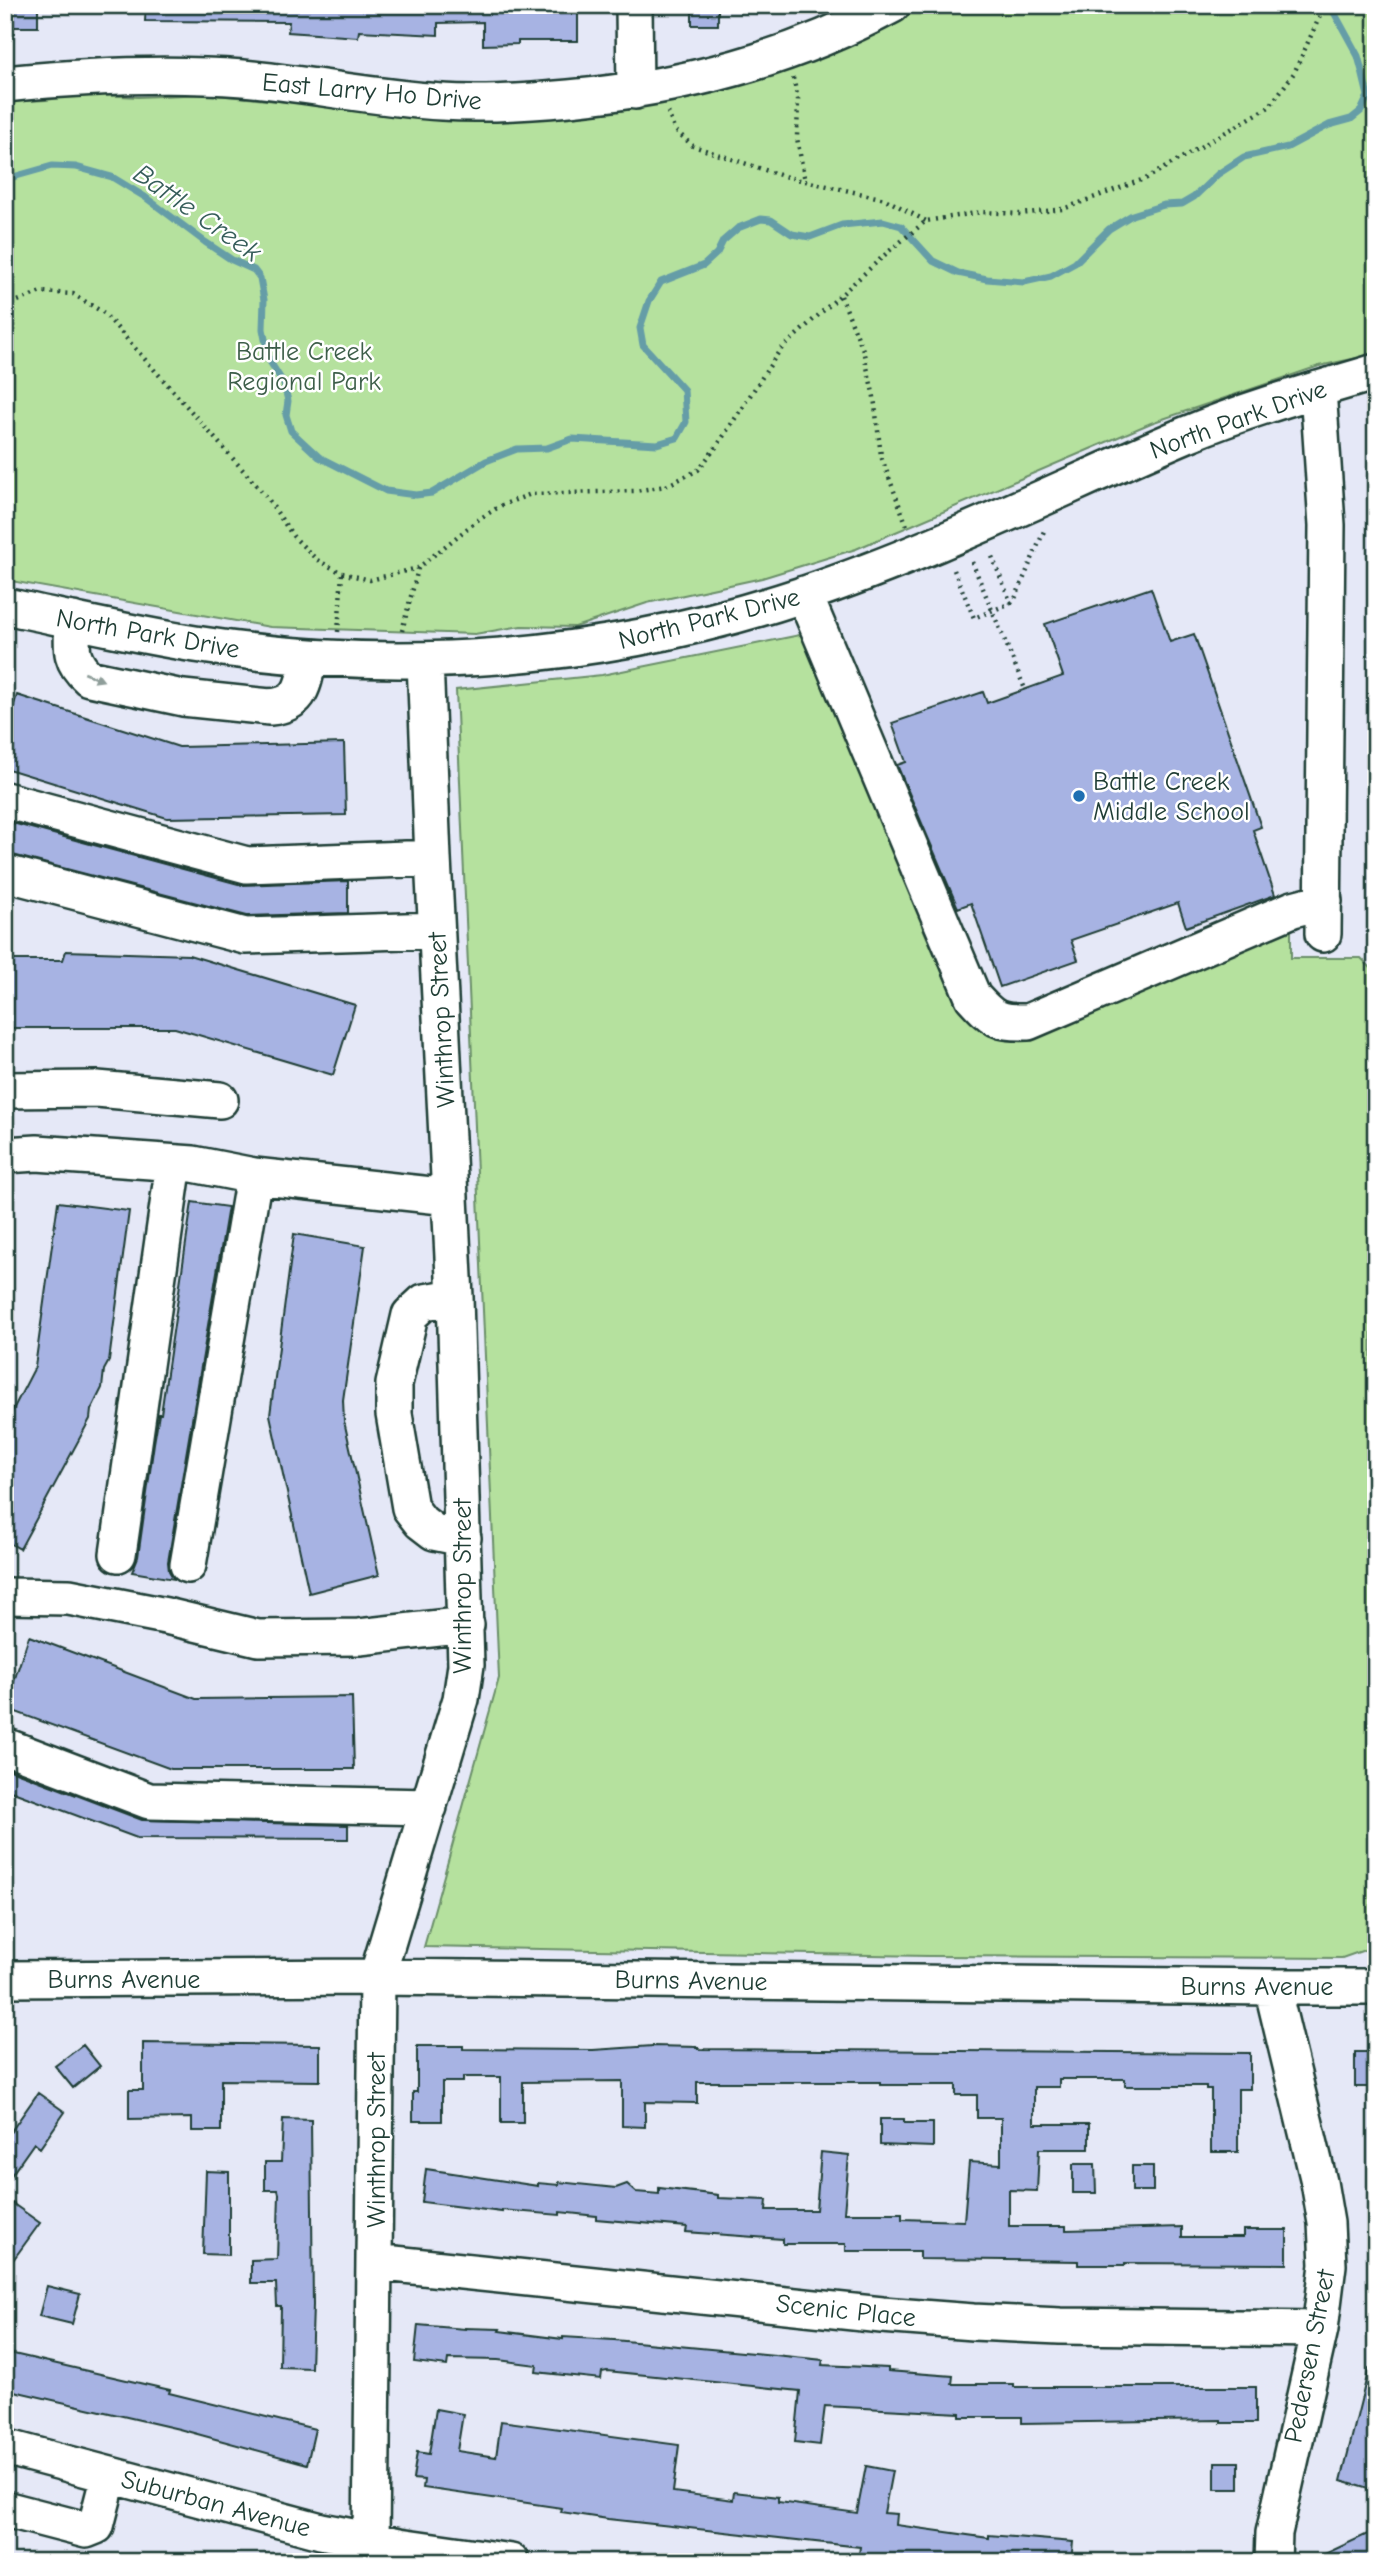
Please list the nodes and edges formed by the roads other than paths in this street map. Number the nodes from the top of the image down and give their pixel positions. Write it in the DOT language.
graph roads {
  1 [pos="634,5"];
  2 [pos="892,5"];
  3 [pos="5,84"];
  4 [pos="635,91"];
  5 [pos="1376,372"];
  6 [pos="1318,389"];
  7 [pos="804,594"];
  8 [pos="5,606"];
  9 [pos="73,620"];
  10 [pos="413,650"];
  11 [pos="324,658"];
  12 [pos="5,800"];
  13 [pos="433,858"];
  14 [pos="5,873"];
  15 [pos="436,930"];
  16 [pos="5,1090"];
  17 [pos="220,1100"];
  18 [pos="5,1155"];
  19 [pos="174,1163"];
  20 [pos="254,1176"];
  21 [pos="450,1198"];
  22 [pos="455,1297"];
  23 [pos="463,1538"];
  24 [pos="118,1555"];
  25 [pos="188,1565"];
  26 [pos="5,1596"];
  27 [pos="466,1625"];
  28 [pos="5,1745"];
  29 [pos="429,1807"];
  30 [pos="377,1977"];
  31 [pos="15,1979"];
  32 [pos="1376,1986"];
  33 [pos="1272,1987"];
  34 [pos="5,2007"];
  35 [pos="375,2262"];
  36 [pos="1320,2329"];
  37 [pos="5,2447"];
  38 [pos="109,2475"];
  39 [pos="5,2509"];
  40 [pos="371,2541"];
  41 [pos="511,2562"];
  42 [pos="1273,2562"];
  1 -- 4 [label="street"];
  2 -- 4 [label="street, East Larry Ho Drive"];
  3 -- 4 [label="street, East Larry Ho Drive"];
  5 -- 6 [label="street, North Park Drive"];
  6 -- 7 [label="street, North Park Drive"];
  6 -- 7 [label="street"];
  7 -- 10 [label="street, North Park Drive"];
  8 -- 9 [label="street, North Park Drive"];
  9 -- 11 [label="street, North Park Drive"];
  9 -- 11 [label="street, one-way"];
  10 -- 11 [label="street, North Park Drive"];
  10 -- 13 [label="street, Winthrop Street"];
  12 -- 13 [label="street"];
  13 -- 15 [label="street, Winthrop Street"];
  14 -- 15 [label="street"];
  15 -- 21 [label="street, Winthrop Street"];
  16 -- 17 [label="street"];
  18 -- 19 [label="street"];
  19 -- 20 [label="street"];
  19 -- 24 [label="street"];
  20 -- 21 [label="street"];
  20 -- 25 [label="street"];
  21 -- 22 [label="street, Winthrop Street"];
  22 -- 23 [label="street, Winthrop Street"];
  22 -- 23 [label="street"];
  23 -- 27 [label="street, Winthrop Street"];
  26 -- 27 [label="street"];
  27 -- 29 [label="street, Winthrop Street"];
  28 -- 29 [label="street"];
  29 -- 30 [label="street, Winthrop Street"];
  30 -- 31 [label="street, Burns Avenue"];
  30 -- 33 [label="street, Burns Avenue"];
  30 -- 35 [label="street, Winthrop Street"];
  31 -- 34 [label="street"];
  32 -- 33 [label="street, Burns Avenue"];
  33 -- 36 [label="street, Pedersen Street"];
  35 -- 36 [label="street, Scenic Place"];
  35 -- 40 [label="street, Winthrop Street"];
  36 -- 42 [label="street, Pedersen Street"];
  37 -- 38 [label="street, Suburban Avenue"];
  38 -- 39 [label="street"];
  38 -- 40 [label="street, Suburban Avenue"];
  40 -- 41 [label="street, Suburban Avenue"];
}
